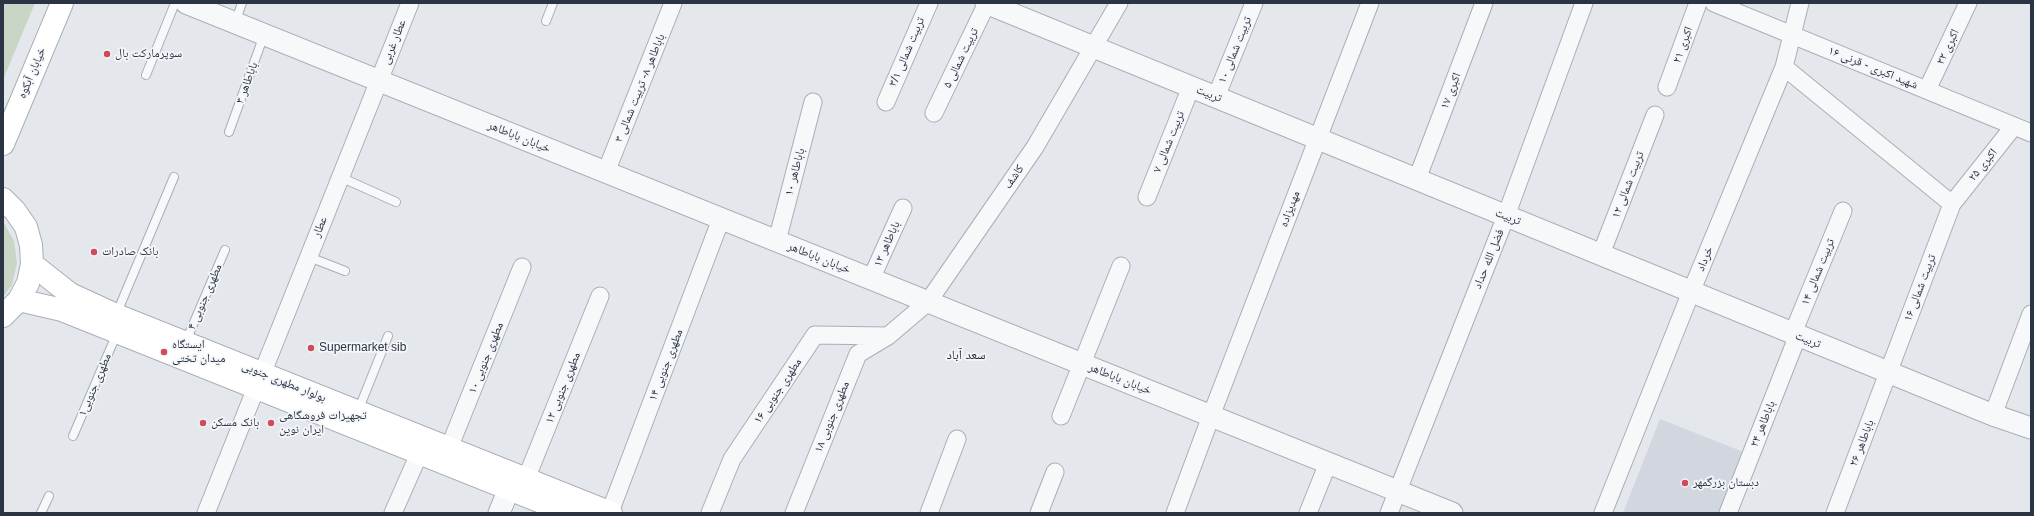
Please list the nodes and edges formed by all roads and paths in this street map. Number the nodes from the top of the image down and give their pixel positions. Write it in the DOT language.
graph roads {
  1 [pos="62,3"];
  2 [pos="175,3"];
  3 [pos="186,3"];
  4 [pos="242,3"];
  5 [pos="410,3"];
  6 [pos="553,3"];
  7 [pos="673,3"];
  8 [pos="929,3"];
  9 [pos="987,3"];
  10 [pos="1118,3"];
  11 [pos="1254,3"];
  12 [pos="1370,3"];
  13 [pos="1484,3"];
  14 [pos="1584,3"];
  15 [pos="1698,3"];
  16 [pos="1714,3"];
  17 [pos="1800,3"];
  18 [pos="1968,3"];
  19 [pos="1019,9"];
  20 [pos="546,21"];
  21 [pos="235,23"];
  22 [pos="265,35"];
  23 [pos="1792,35"];
  24 [pos="1094,47"];
  25 [pos="1784,67"];
  26 [pos="146,75"];
  27 [pos="379,80"];
  28 [pos="1191,86"];
  29 [pos="1667,87"];
  30 [pos="1927,90"];
  31 [pos="1216,97"];
  32 [pos="813,102"];
  33 [pos="886,102"];
  34 [pos="934,113"];
  35 [pos="1655,115"];
  36 [pos="2026,129"];
  37 [pos="229,132"];
  38 [pos="1318,139"];
  39 [pos="3,144"];
  40 [pos="606,172"];
  41 [pos="174,177"];
  42 [pos="340,177"];
  43 [pos="1417,179"];
  44 [pos="1146,197"];
  45 [pos="3,199"];
  46 [pos="396,202"];
  47 [pos="1952,204"];
  48 [pos="903,208"];
  49 [pos="1843,210"];
  50 [pos="1506,216"];
  51 [pos="721,219"];
  52 [pos="777,241"];
  53 [pos="225,250"];
  54 [pos="1601,254"];
  55 [pos="309,257"];
  56 [pos="32,264"];
  57 [pos="1121,266"];
  58 [pos="522,267"];
  59 [pos="345,271"];
  60 [pos="871,279"];
  61 [pos="1691,292"];
  62 [pos="600,296"];
  63 [pos="19,300"];
  64 [pos="928,302"];
  65 [pos="2031,314"];
  66 [pos="3,316"];
  67 [pos="117,324"];
  68 [pos="1796,334"];
  69 [pos="388,336"];
  70 [pos="888,336"];
  71 [pos="185,343"];
  72 [pos="1082,364"];
  73 [pos="1888,372"];
  74 [pos="259,381"];
  75 [pos="357,412"];
  76 [pos="1993,415"];
  77 [pos="1061,416"];
  78 [pos="1211,416"];
  79 [pos="2031,428"];
  80 [pos="73,436"];
  81 [pos="957,439"];
  82 [pos="449,448"];
  83 [pos="419,454"];
  84 [pos="1328,463"];
  85 [pos="1055,472"];
  86 [pos="518,484"];
  87 [pos="1398,491"];
  88 [pos="49,496"];
  89 [pos="41,513"];
  90 [pos="206,513"];
  91 [pos="394,513"];
  92 [pos="499,513"];
  93 [pos="569,513"];
  94 [pos="611,513"];
  95 [pos="710,513"];
  96 [pos="794,513"];
  97 [pos="929,513"];
  98 [pos="1039,513"];
  99 [pos="1175,513"];
  100 [pos="1308,513"];
  101 [pos="1389,513"];
  102 [pos="1452,513"];
  103 [pos="1604,513"];
  104 [pos="1728,513"];
  105 [pos="1835,513"];
  1 -- 39 [label="main road, خیابان آبکوه"];
  2 -- 26 [label="lane"];
  3 -- 21 [label="street, خیابان باباطاهر"];
  4 -- 21 [label="lane"];
  5 -- 27 [label="street, عطار غربی"];
  6 -- 20 [label="lane"];
  7 -- 40 [label="street, باباطاهر ۸- تربیت شمالی ۳"];
  8 -- 33 [label="street, تربیت شمالی ۳/۱"];
  9 -- 19 [label="street, تربیت"];
  9 -- 34 [label="street, تربیت شمالی ۵"];
  10 -- 24 [label="street, کاشف"];
  11 -- 31 [label="street, تربیت شمالی ۱۰"];
  12 -- 38 [label="street, مهدیزاده"];
  13 -- 43 [label="street, اکبری ۱۷"];
  14 -- 50 [label="street, فضل الله حداد"];
  15 -- 29 [label="street, اکبری ۲۱"];
  16 -- 23 [label="street, شهید اکبری - قرنی ۱۶"];
  17 -- 23 [label="street, خرداد"];
  18 -- 30 [label="street, اکبری ۲۲"];
  19 -- 24 [label="street, تربیت"];
  21 -- 22 [label="street, خیابان باباطاهر"];
  22 -- 27 [label="street, خیابان باباطاهر"];
  22 -- 37 [label="lane, باباطاهر ۳"];
  23 -- 25 [label="street, خرداد"];
  23 -- 30 [label="street, شهید اکبری - قرنی ۱۶"];
  24 -- 28 [label="street, تربیت"];
  24 -- 64 [label="street, کاشف"];
  25 -- 47 [label="street"];
  25 -- 61 [label="street, خرداد"];
  27 -- 40 [label="street, خیابان باباطاهر"];
  27 -- 42 [label="street, عطار"];
  28 -- 31 [label="street, تربیت"];
  28 -- 44 [label="street, تربیت شمالی ۷"];
  30 -- 36 [label="street, شهید اکبری - قرنی ۱۶"];
  31 -- 38 [label="street, تربیت"];
  32 -- 52 [label="street, باباطاهر ۱۰"];
  35 -- 54 [label="street, تربیت شمالی ۱۲"];
  36 -- 47 [label="street, اکبری ۲۵"];
  38 -- 43 [label="street, تربیت"];
  38 -- 78 [label="street, مهدیزاده"];
  40 -- 51 [label="street, خیابان باباطاهر"];
  41 -- 67 [label="lane, مطهری جنوبی۱"];
  42 -- 46 [label="lane"];
  42 -- 55 [label="street, عطار"];
  43 -- 50 [label="street, تربیت"];
  45 -- 56 [label="main road"];
  47 -- 73 [label="street, تربیت شمالی ۱۶"];
  48 -- 60 [label="street, باباطاهر ۱۲"];
  49 -- 68 [label="street, تربیت شمالی ۱۴"];
  50 -- 54 [label="street, تربیت"];
  50 -- 87 [label="street, فضل الله حداد"];
  51 -- 52 [label="street, خیابان باباطاهر"];
  51 -- 94 [label="street, مطهری جنوبی ۱۴"];
  52 -- 60 [label="street, خیابان باباطاهر"];
  53 -- 71 [label="lane, مطهری جنوبی ۴"];
  54 -- 61 [label="street, تربیت"];
  55 -- 59 [label="lane"];
  55 -- 74 [label="street, عطار"];
  56 -- 63 [label="main road"];
  56 -- 67 [label="main road, بولوار مطهری جنوبی"];
  57 -- 72 [label="street"];
  58 -- 82 [label="street, مطهری جنوبی ۱۰"];
  60 -- 64 [label="street, خیابان باباطاهر"];
  61 -- 68 [label="street, تربیت"];
  61 -- 103 [label="street, خرداد"];
  62 -- 86 [label="street, مطهری جنوبی ۱۲"];
  63 -- 66 [label="main road"];
  63 -- 67 [label="main road, بولوار مطهری جنوبی"];
  64 -- 70 [label="street, کاشف"];
  64 -- 72 [label="street, خیابان باباطاهر"];
  65 -- 76 [label="street"];
  67 -- 71 [label="main road, بولوار مطهری جنوبی"];
  67 -- 74 [label="main road, بولوار مطهری جنوبی"];
  67 -- 80 [label="lane, مطهری جنوبی۱"];
  68 -- 73 [label="street, تربیت"];
  68 -- 104 [label="street, باباطاهر ۲۴"];
  69 -- 75 [label="lane"];
  70 -- 95 [label="street, مطهری جنوبی ۱۶"];
  70 -- 96 [label="street, مطهری جنوبی ۱۸"];
  71 -- 74 [label="main road, بولوار مطهری جنوبی"];
  72 -- 77 [label="street"];
  72 -- 78 [label="street, خیابان باباطاهر"];
  73 -- 76 [label="street, تربیت"];
  73 -- 105 [label="street, باباطاهر ۲۶"];
  74 -- 75 [label="main road, بولوار مطهری جنوبی"];
  74 -- 83 [label="main road, بولوار مطهری جنوبی"];
  74 -- 90 [label="street, عطار"];
  75 -- 82 [label="main road, بولوار مطهری جنوبی"];
  76 -- 79 [label="street, تربیت"];
  78 -- 84 [label="street, خیابان باباطاهر"];
  78 -- 99 [label="street, مهدیزاده"];
  81 -- 97 [label="street"];
  82 -- 86 [label="main road, بولوار مطهری جنوبی"];
  83 -- 86 [label="main road, بولوار مطهری جنوبی"];
  83 -- 91 [label="street"];
  84 -- 87 [label="street, خیابان باباطاهر"];
  84 -- 100 [label="street"];
  85 -- 98 [label="street"];
  86 -- 92 [label="street"];
  86 -- 93 [label="main road, بولوار مطهری جنوبی"];
  86 -- 94 [label="main road, بولوار مطهری جنوبی"];
  87 -- 101 [label="street, فضل الله حداد"];
  87 -- 102 [label="street, خیابان باباطاهر"];
  88 -- 89 [label="lane"];
}
